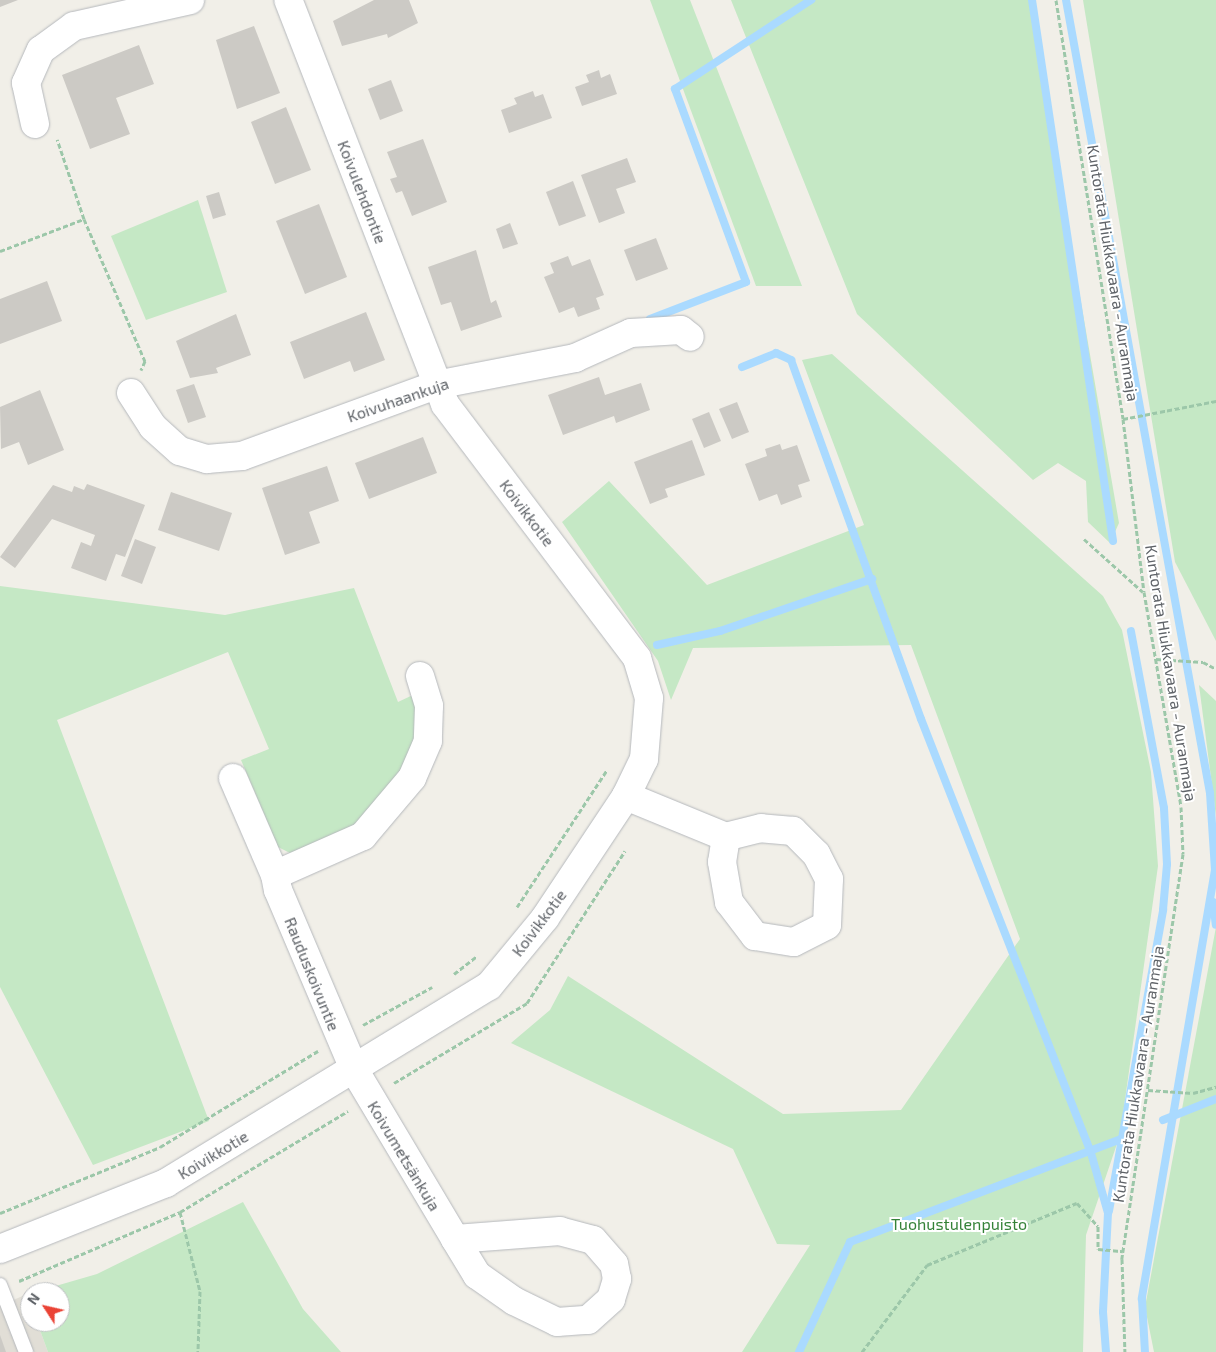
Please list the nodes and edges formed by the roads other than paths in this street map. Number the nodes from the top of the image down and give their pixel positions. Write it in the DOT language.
graph roads {
  1 [pos="190,0"];
  2 [pos="288,0"];
  3 [pos="35,124"];
  4 [pos="690,337"];
  5 [pos="436,384"];
  6 [pos="130,393"];
  7 [pos="420,676"];
  8 [pos="233,778"];
  9 [pos="626,796"];
  10 [pos="726,837"];
  11 [pos="275,875"];
  12 [pos="355,1071"];
  13 [pos="455,1239"];
  14 [pos="0,1250"];
  15 [pos="0,1285"];
  16 [pos="26,1352"];
  1 -- 3 [label="street"];
  2 -- 5 [label="street, Koivulehdontie"];
  4 -- 5 [label="street, Koivuhaankuja"];
  5 -- 6 [label="street, Koivuhaankuja"];
  5 -- 9 [label="street, Koivikkotie"];
  7 -- 11 [label="street"];
  8 -- 11 [label="street, Rauduskoivuntie"];
  9 -- 10 [label="street"];
  9 -- 12 [label="street, Koivikkotie"];
  10 -- 10 [label="street"];
  11 -- 12 [label="street, Rauduskoivuntie"];
  12 -- 13 [label="street, Koivumetsänkuja"];
  12 -- 14 [label="street, Koivikkotie"];
  13 -- 13 [label="street, Koivumetsänkuja"];
  15 -- 16 [label="lane"];
}
